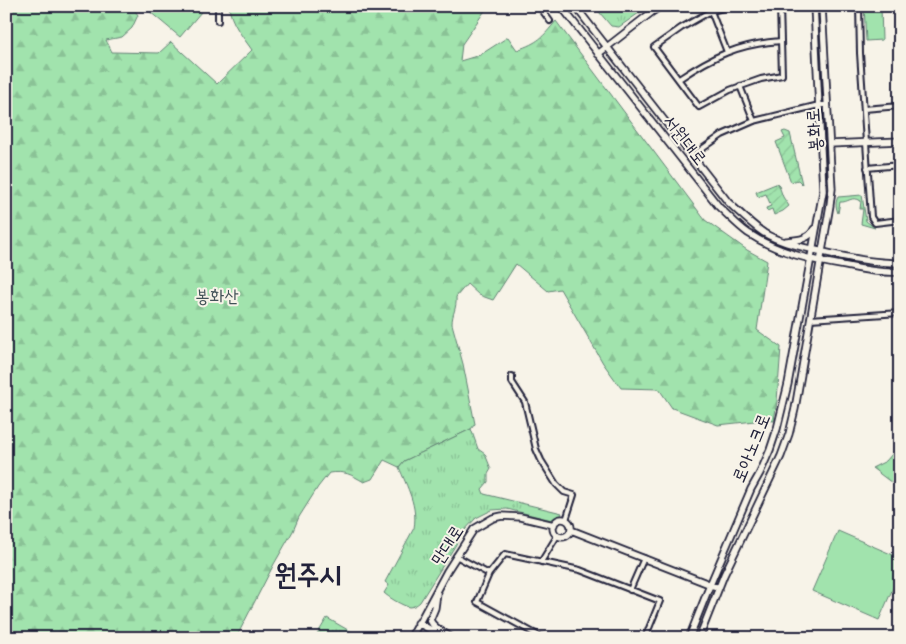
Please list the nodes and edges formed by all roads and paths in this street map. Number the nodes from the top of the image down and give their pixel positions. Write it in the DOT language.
graph roads {
  1 [pos="218,6"];
  2 [pos="539,6"];
  3 [pos="561,6"];
  4 [pos="575,6"];
  5 [pos="661,6"];
  6 [pos="709,6"];
  7 [pos="732,6"];
  8 [pos="780,6"];
  9 [pos="814,6"];
  10 [pos="822,6"];
  11 [pos="859,6"];
  12 [pos="711,11"];
  13 [pos="218,21"];
  14 [pos="550,21"];
  15 [pos="781,41"];
  16 [pos="608,47"];
  17 [pos="727,52"];
  18 [pos="598,54"];
  19 [pos="678,79"];
  20 [pos="740,86"];
  21 [pos="827,104"];
  22 [pos="819,105"];
  23 [pos="900,106"];
  24 [pos="864,109"];
  25 [pos="754,120"];
  26 [pos="900,141"];
  27 [pos="866,142"];
  28 [pos="830,144"];
  29 [pos="692,156"];
  30 [pos="900,165"];
  31 [pos="868,168"];
  32 [pos="818,218"];
  33 [pos="900,220"];
  34 [pos="781,241"];
  35 [pos="813,250"];
  36 [pos="822,252"];
  37 [pos="811,260"];
  38 [pos="820,262"];
  39 [pos="900,263"];
  40 [pos="900,272"];
  41 [pos="900,313"];
  42 [pos="810,319"];
  43 [pos="512,376"];
  44 [pos="788,384"];
  45 [pos="799,384"];
  46 [pos="566,520"];
  47 [pos="554,525"];
  48 [pos="571,530"];
  49 [pos="557,536"];
  50 [pos="456,556"];
  51 [pos="644,558"];
  52 [pos="541,562"];
  53 [pos="489,574"];
  54 [pos="710,585"];
  55 [pos="437,588"];
  56 [pos="719,588"];
  57 [pos="630,590"];
  58 [pos="418,623"];
  59 [pos="412,636"];
  60 [pos="421,638"];
  61 [pos="446,638"];
  62 [pos="452,638"];
  63 [pos="543,638"];
  64 [pos="645,638"];
  65 [pos="690,638"];
  66 [pos="698,638"];
  1 -- 13 [label="street"];
  2 -- 14 [label="street"];
  3 -- 18 [label="street, 서원대로"];
  4 -- 16 [label="street, 서원대로"];
  5 -- 16 [label="street"];
  6 -- 12 [label="street"];
  7 -- 12 [label="street, 서원대로"];
  8 -- 15 [label="street, 서원대로"];
  9 -- 22 [label="street, 봉화로"];
  10 -- 21 [label="street, 봉화로"];
  11 -- 24 [label="street"];
  12 -- 17 [label="street"];
  12 -- 19 [label="street, 서원대로"];
  15 -- 17 [label="street"];
  15 -- 20 [label="street, 서원대로"];
  16 -- 18 [label="street"];
  16 -- 29 [label="street, 서원대로"];
  17 -- 19 [label="street"];
  18 -- 37 [label="street, 서원대로"];
  19 -- 20 [label="street, 서원대로"];
  20 -- 25 [label="street"];
  21 -- 22 [label="street, 서원대로"];
  21 -- 28 [label="street, 봉화로"];
  22 -- 25 [label="street, 서원대로"];
  22 -- 32 [label="street, 봉화로"];
  23 -- 24 [label="street"];
  24 -- 27 [label="street"];
  25 -- 29 [label="street, 서원대로"];
  26 -- 27 [label="street"];
  27 -- 28 [label="street"];
  27 -- 31 [label="street"];
  28 -- 36 [label="street, 봉화로"];
  29 -- 34 [label="street, 서원대로"];
  30 -- 31 [label="street"];
  31 -- 33 [label="street"];
  32 -- 34 [label="street"];
  32 -- 35 [label="street, 봉화로"];
  34 -- 35 [label="street, 서원대로"];
  35 -- 36 [label="street, 서원대로"];
  35 -- 37 [label="street, 봉화로"];
  36 -- 38 [label="street, 봉화로"];
  36 -- 39 [label="street"];
  37 -- 38 [label="street, 서원대로"];
  37 -- 44 [label="street, 로아노크로"];
  38 -- 40 [label="street"];
  38 -- 42 [label="street, 로아노크로"];
  41 -- 42 [label="street"];
  42 -- 45 [label="street, 로아노크로"];
  43 -- 46 [label="street"];
  44 -- 45 [label="street"];
  44 -- 54 [label="street, 로아노크로"];
  45 -- 56 [label="street, 로아노크로"];
  46 -- 47 [label="street"];
  46 -- 48 [label="street"];
  47 -- 49 [label="street"];
  47 -- 50 [label="street, 만대로"];
  48 -- 49 [label="street"];
  48 -- 51 [label="street"];
  49 -- 52 [label="street"];
  50 -- 53 [label="street"];
  50 -- 55 [label="street, 만대로"];
  51 -- 54 [label="street"];
  51 -- 57 [label="street"];
  52 -- 53 [label="street"];
  52 -- 57 [label="street"];
  53 -- 63 [label="street"];
  54 -- 56 [label="street"];
  54 -- 65 [label="street, 로아노크로"];
  55 -- 58 [label="street, 만대로"];
  55 -- 62 [label="street"];
  56 -- 66 [label="street, 로아노크로"];
  57 -- 64 [label="street"];
  58 -- 59 [label="street, 만대로"];
  58 -- 61 [label="street"];
  59 -- 60 [label="street"];
}
